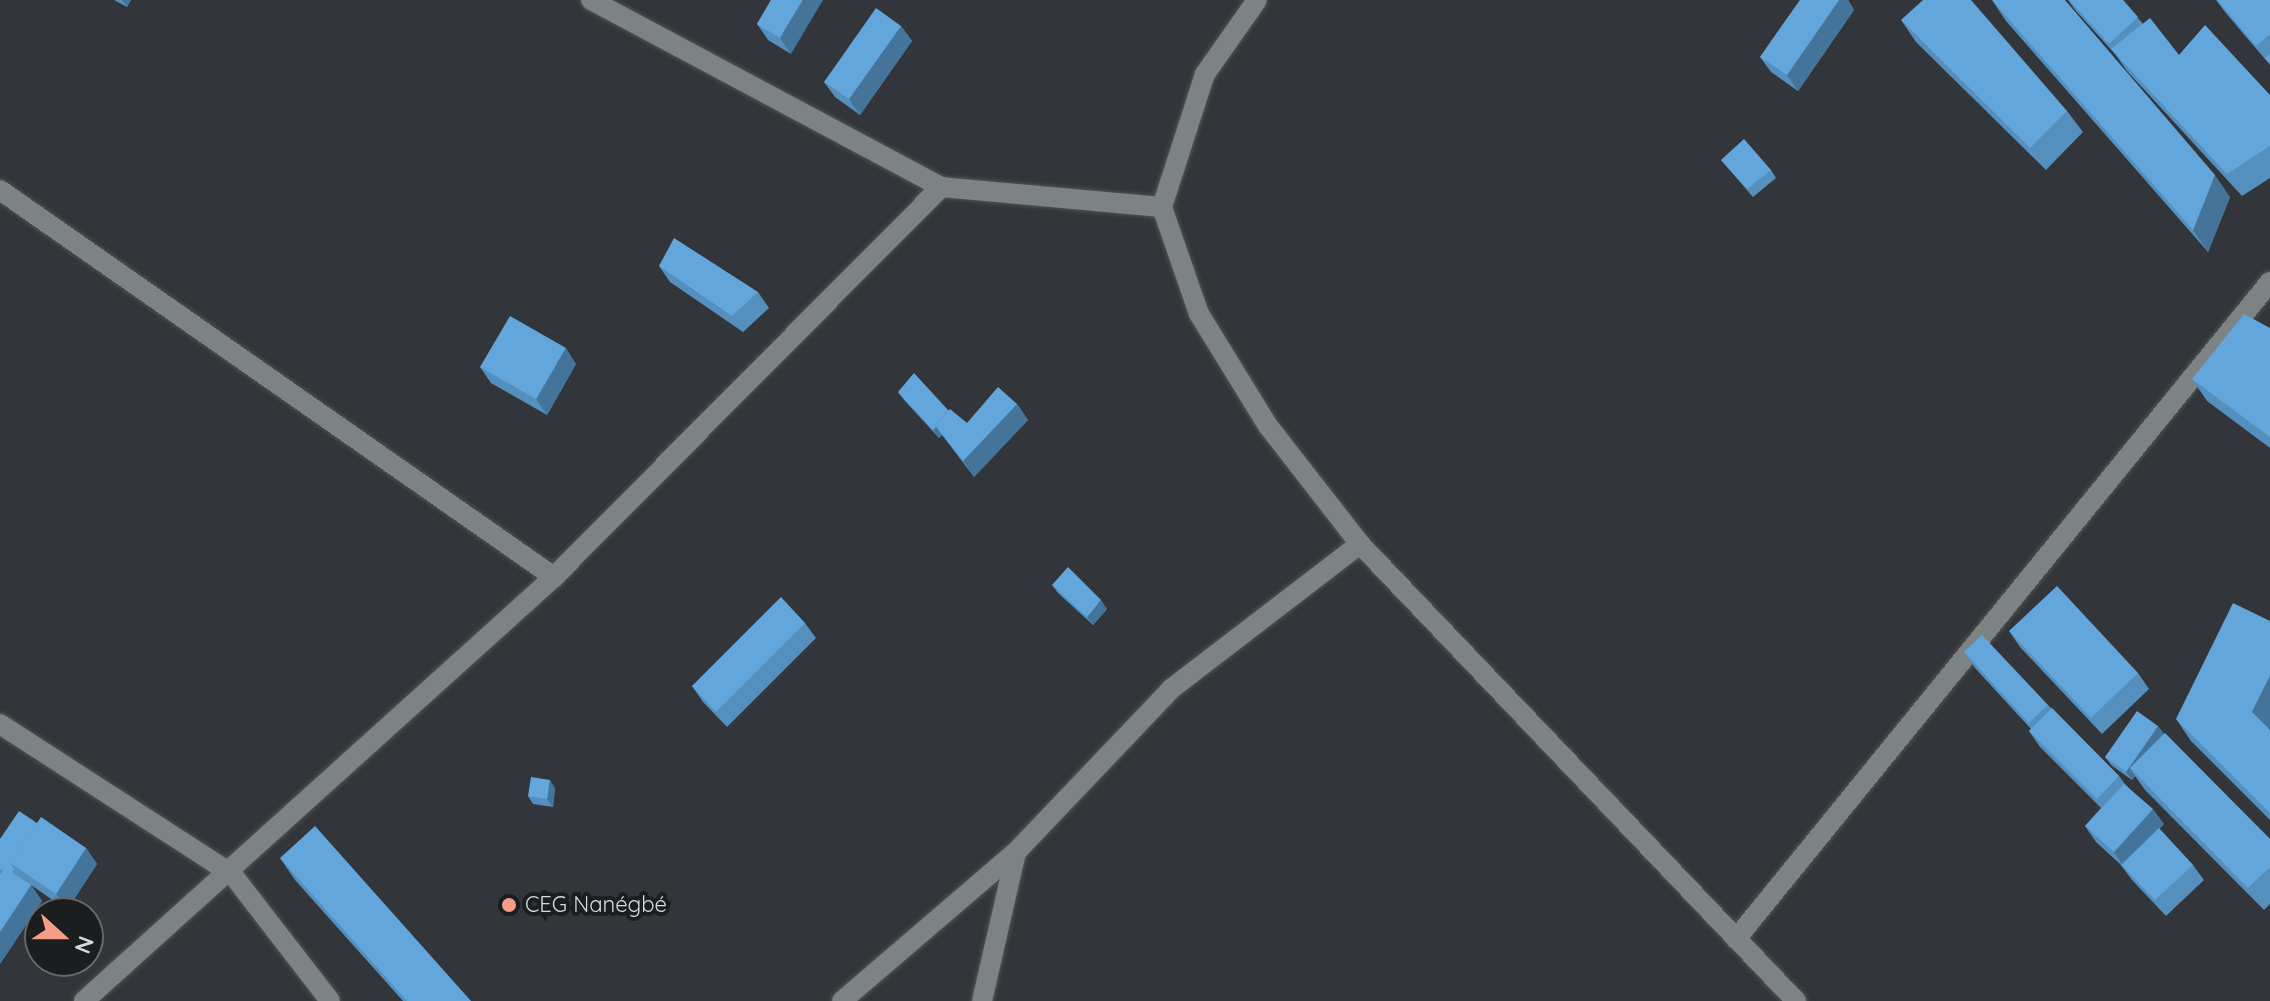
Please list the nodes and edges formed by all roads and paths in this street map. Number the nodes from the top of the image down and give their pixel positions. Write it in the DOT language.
graph roads {
  1 [pos="591,0"];
  2 [pos="1257,0"];
  3 [pos="941,187"];
  4 [pos="0,190"];
  5 [pos="1162,207"];
  6 [pos="2270,282"];
  7 [pos="1360,544"];
  8 [pos="554,577"];
  9 [pos="0,724"];
  10 [pos="1016,852"];
  11 [pos="232,874"];
  12 [pos="1736,939"];
  13 [pos="84,1001"];
  14 [pos="330,1001"];
  15 [pos="842,1001"];
  16 [pos="982,1001"];
  17 [pos="1796,1001"];
  1 -- 3 [label="street"];
  2 -- 5 [label="street"];
  3 -- 5 [label="street"];
  3 -- 8 [label="street"];
  4 -- 8 [label="street"];
  5 -- 7 [label="street"];
  6 -- 12 [label="street"];
  7 -- 10 [label="street"];
  7 -- 12 [label="street"];
  8 -- 11 [label="street"];
  9 -- 11 [label="street"];
  10 -- 15 [label="street"];
  10 -- 16 [label="street"];
  11 -- 13 [label="street"];
  11 -- 14 [label="street"];
  12 -- 17 [label="street"];
}
